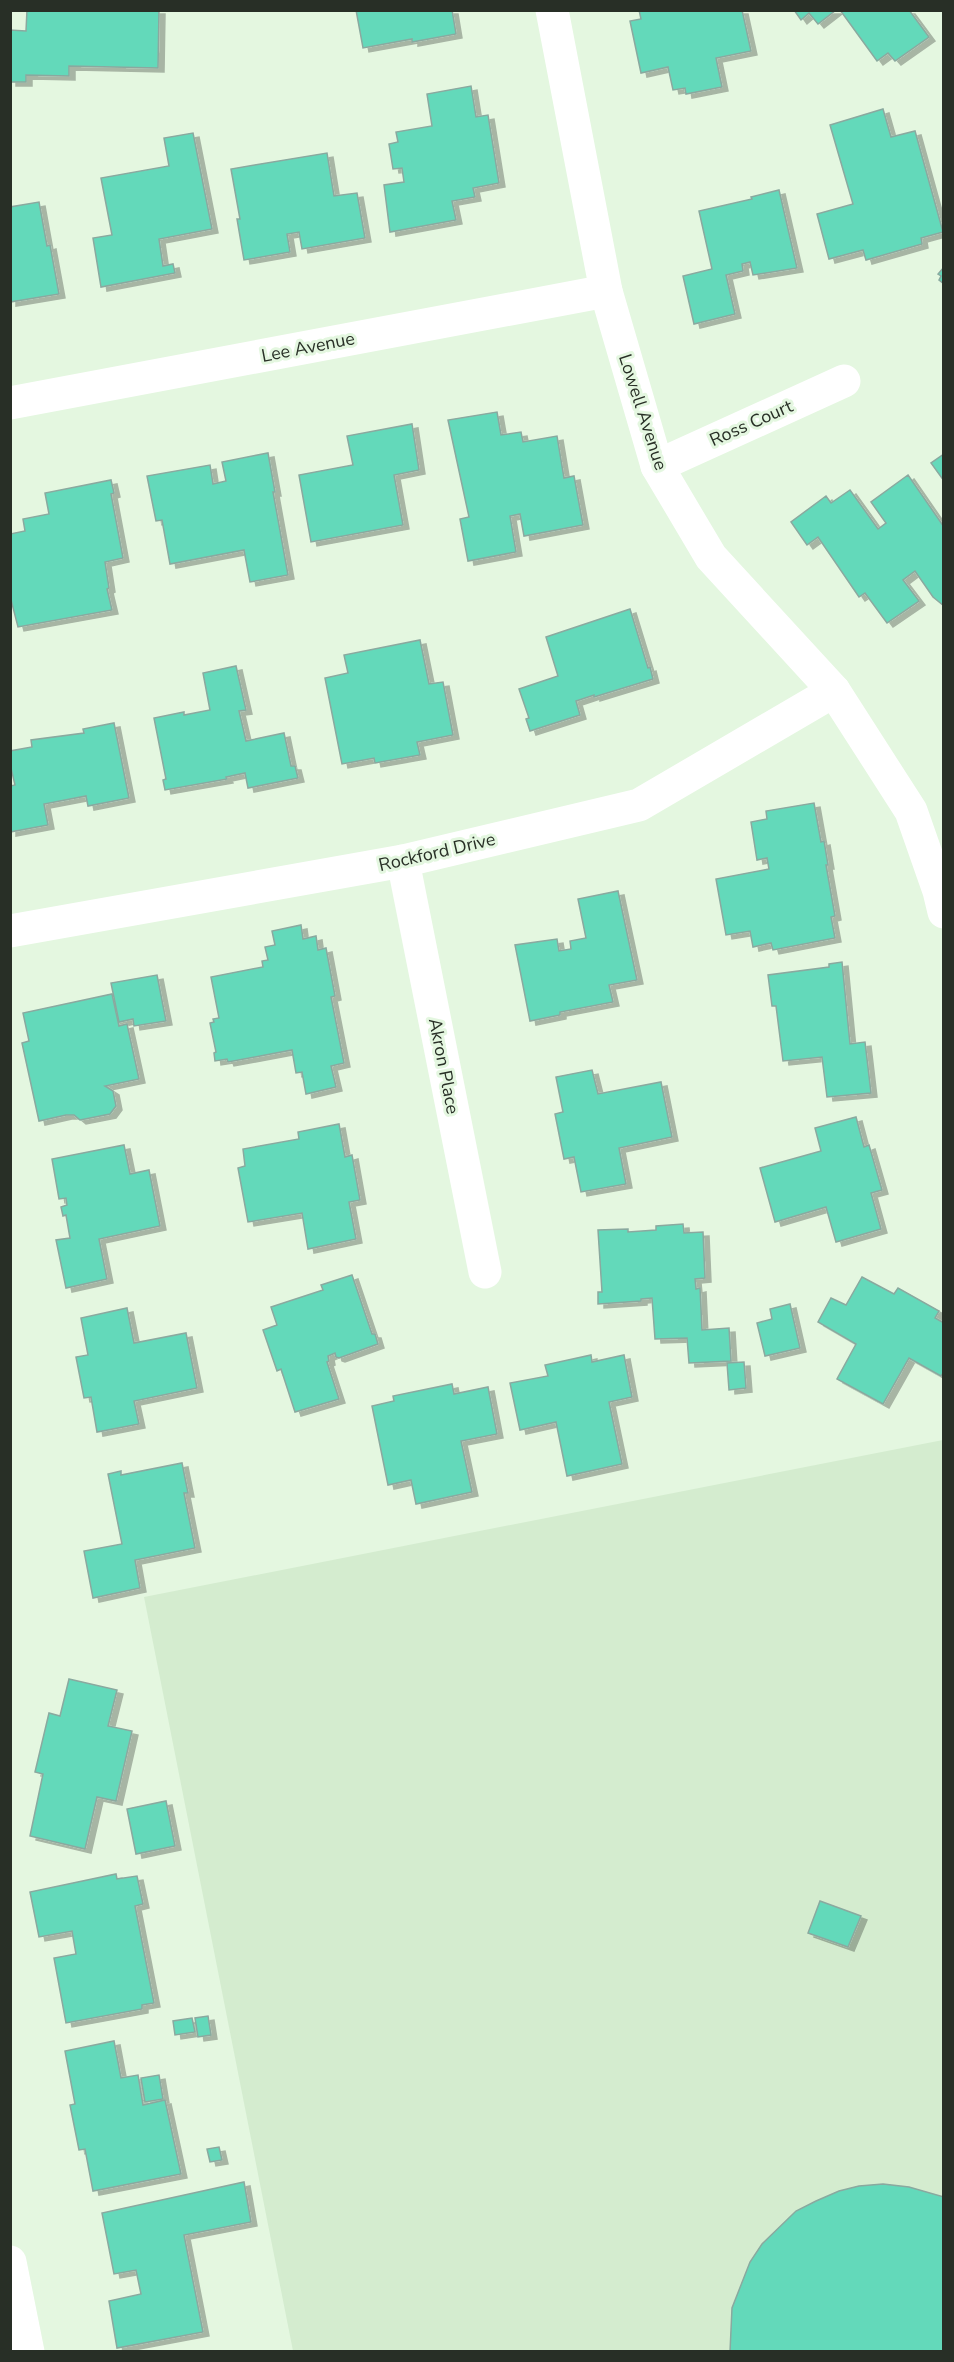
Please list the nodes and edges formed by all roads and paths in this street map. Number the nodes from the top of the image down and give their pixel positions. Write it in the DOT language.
graph roads {
  1 [pos="552,10"];
  2 [pos="606,291"];
  3 [pos="844,381"];
  4 [pos="10,403"];
  5 [pos="657,466"];
  6 [pos="834,692"];
  7 [pos="403,861"];
  8 [pos="944,912"];
  9 [pos="10,931"];
  10 [pos="485,1272"];
  11 [pos="10,2262"];
  12 [pos="28,2352"];
  1 -- 2 [label="street, Lowell Avenue"];
  2 -- 4 [label="street, Lee Avenue"];
  2 -- 5 [label="street, Lowell Avenue"];
  3 -- 5 [label="street, Ross Court"];
  5 -- 6 [label="street, Lowell Avenue"];
  6 -- 7 [label="street, Rockford Drive"];
  6 -- 8 [label="street, Lowell Avenue"];
  7 -- 9 [label="street, Rockford Drive"];
  7 -- 10 [label="street, Akron Place"];
  11 -- 12 [label="street"];
}
